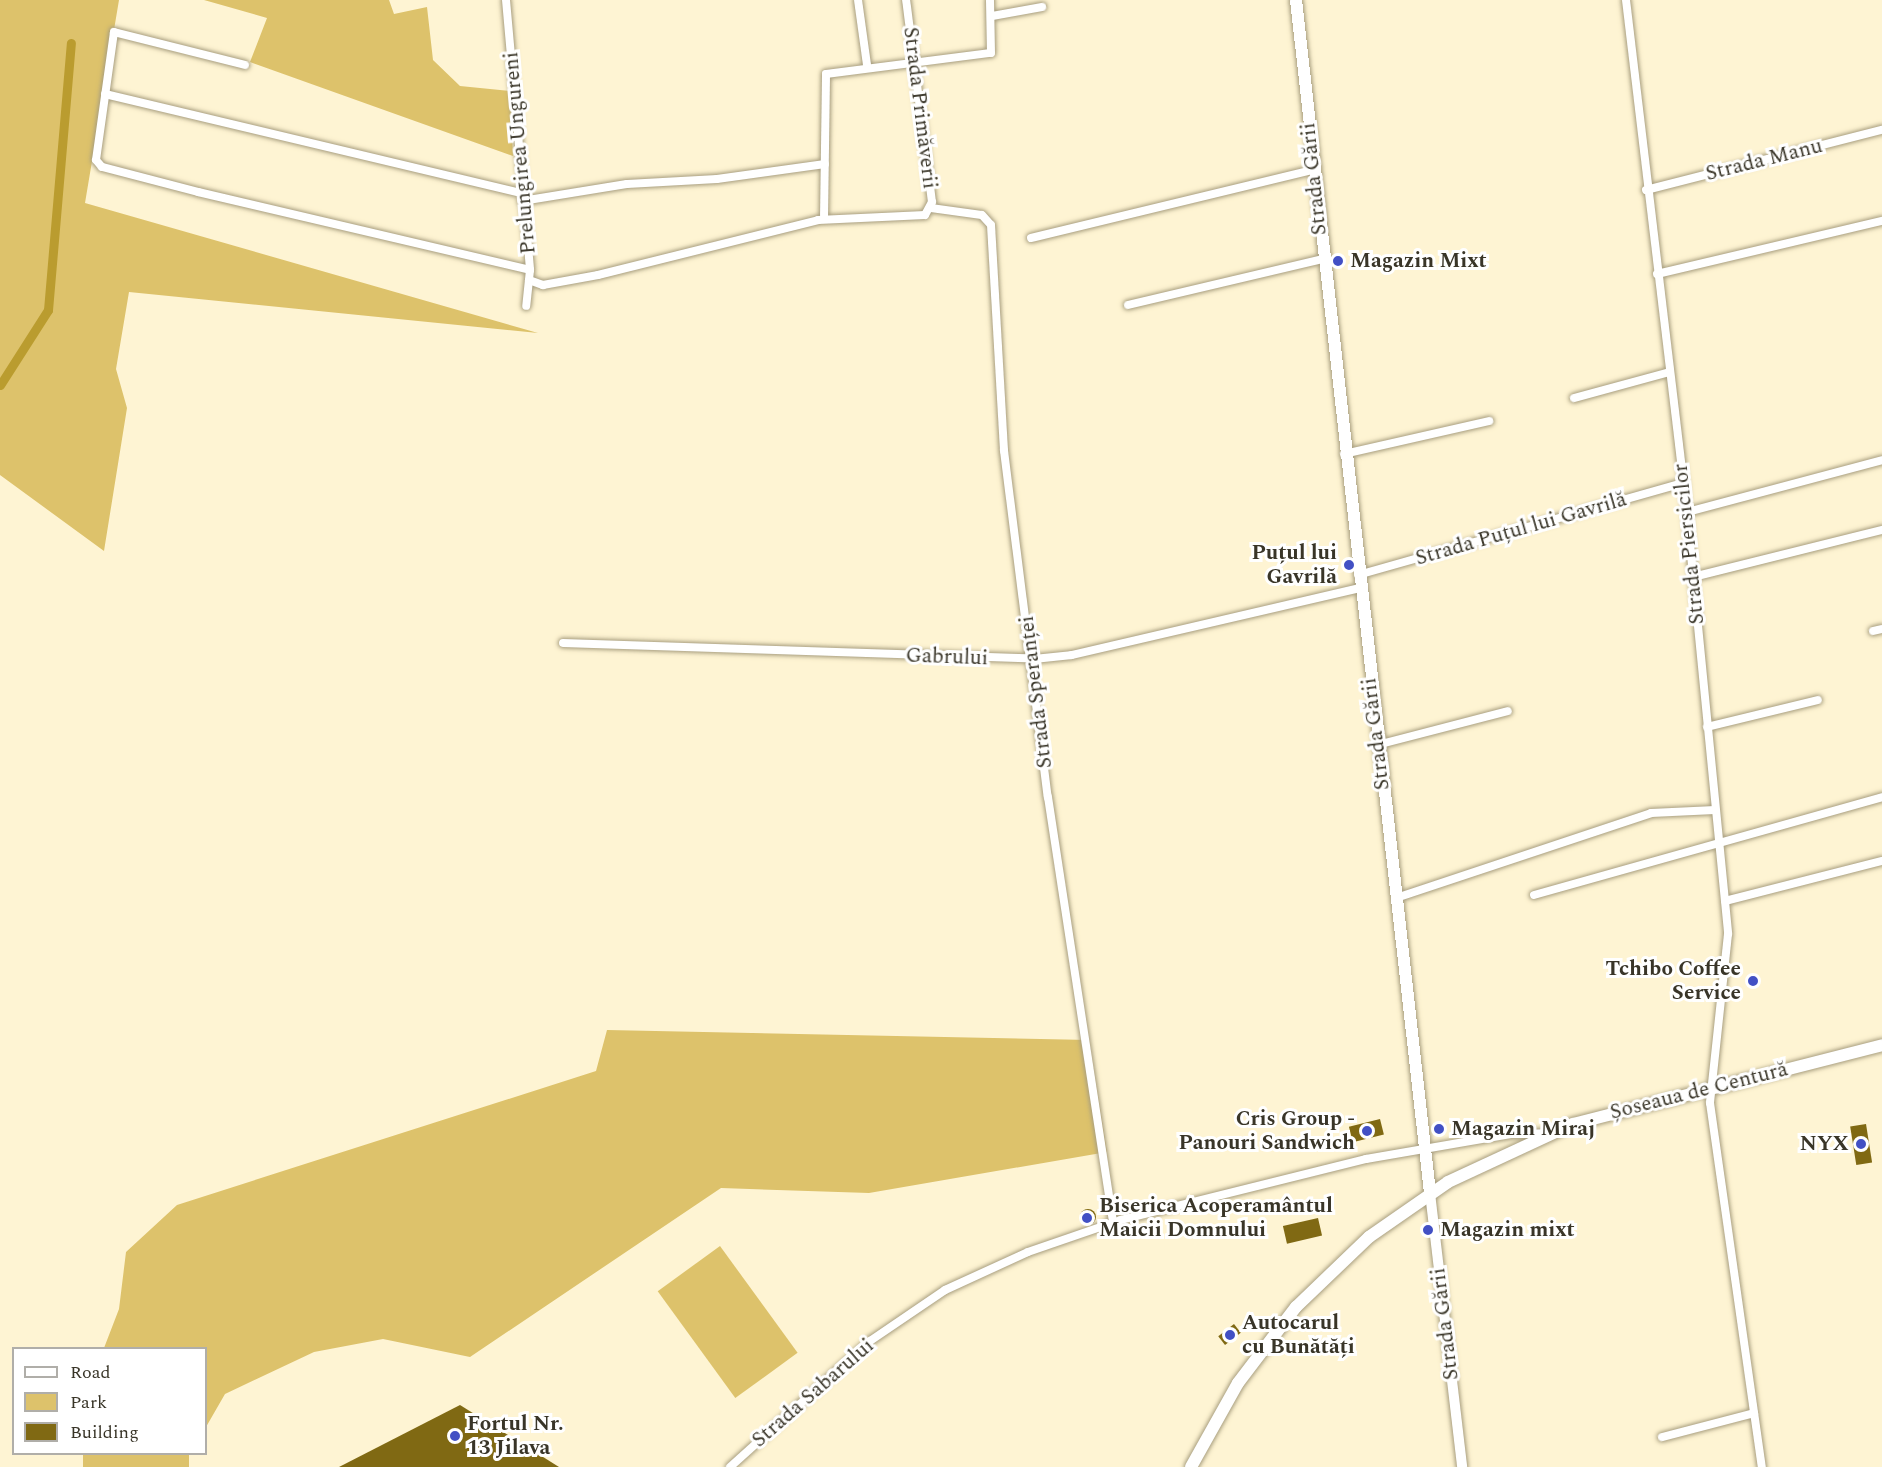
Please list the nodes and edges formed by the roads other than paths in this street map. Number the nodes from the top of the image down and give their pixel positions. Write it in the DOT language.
graph roads {
  1 [pos="506,0"];
  2 [pos="858,0"];
  3 [pos="906,0"];
  4 [pos="990,0"];
  5 [pos="1296,0"];
  6 [pos="1626,0"];
  7 [pos="1042,7"];
  8 [pos="992,16"];
  9 [pos="914,60"];
  10 [pos="245,65"];
  11 [pos="867,65"];
  12 [pos="105,94"];
  13 [pos="1882,130"];
  14 [pos="825,164"];
  15 [pos="1313,170"];
  16 [pos="1647,190"];
  17 [pos="522,197"];
  18 [pos="928,211"];
  19 [pos="824,219"];
  20 [pos="1882,221"];
  21 [pos="1031,238"];
  22 [pos="1323,259"];
  23 [pos="1657,274"];
  24 [pos="530,275"];
  25 [pos="1128,305"];
  26 [pos="526,306"];
  27 [pos="1670,372"];
  28 [pos="1574,398"];
  29 [pos="1489,421"];
  30 [pos="1344,454"];
  31 [pos="1882,460"];
  32 [pos="1684,483"];
  33 [pos="1687,512"];
  34 [pos="1882,530"];
  35 [pos="1358,575"];
  36 [pos="1693,577"];
  37 [pos="1359,588"];
  38 [pos="563,643"];
  39 [pos="1034,659"];
  40 [pos="1818,700"];
  41 [pos="1508,711"];
  42 [pos="1707,727"];
  43 [pos="1377,745"];
  44 [pos="1882,797"];
  45 [pos="1715,810"];
  46 [pos="1718,839"];
  47 [pos="1882,861"];
  48 [pos="1534,895"];
  49 [pos="1395,898"];
  50 [pos="1725,901"];
  51 [pos="1882,1045"];
  52 [pos="1711,1088"];
  53 [pos="1550,1133"];
  54 [pos="1425,1148"];
  55 [pos="1430,1193"];
  56 [pos="1113,1222"];
  57 [pos="1754,1413"];
  58 [pos="1662,1437"];
  59 [pos="730,1467"];
  60 [pos="1191,1467"];
  61 [pos="1462,1467"];
  62 [pos="1762,1467"];
  1 -- 17 [label="street, Prelungirea Ungureni"];
  2 -- 11 [label="street"];
  3 -- 9 [label="street, Strada Primăverii"];
  4 -- 8 [label="street"];
  5 -- 15 [label="main road, Strada Gării"];
  6 -- 16 [label="street, Strada Piersicilor"];
  7 -- 8 [label="street"];
  8 -- 9 [label="street"];
  9 -- 11 [label="street"];
  9 -- 18 [label="street, Strada Primăverii"];
  10 -- 12 [label="street"];
  11 -- 14 [label="street"];
  12 -- 17 [label="street"];
  12 -- 24 [label="street, Strada Speranței"];
  13 -- 16 [label="street, Strada Manu"];
  14 -- 17 [label="street"];
  14 -- 19 [label="street"];
  15 -- 21 [label="street"];
  15 -- 22 [label="main road, Strada Gării"];
  16 -- 23 [label="street, Strada Piersicilor"];
  17 -- 24 [label="street, Prelungirea Ungureni"];
  18 -- 19 [label="street, Strada Speranței"];
  18 -- 39 [label="street, Strada Speranței"];
  19 -- 24 [label="street, Strada Speranței"];
  20 -- 23 [label="street"];
  22 -- 25 [label="street"];
  22 -- 30 [label="main road, Strada Gării"];
  23 -- 27 [label="street, Strada Piersicilor"];
  24 -- 26 [label="street, Prelungirea Ungureni"];
  27 -- 28 [label="street"];
  27 -- 32 [label="street, Strada Piersicilor"];
  29 -- 30 [label="street"];
  30 -- 35 [label="main road, Strada Gării"];
  31 -- 33 [label="street"];
  32 -- 33 [label="street, Strada Piersicilor"];
  32 -- 35 [label="street, Strada Puțul lui Gavrilă"];
  33 -- 36 [label="street, Strada Piersicilor"];
  34 -- 36 [label="street"];
  35 -- 37 [label="main road, Strada Gării"];
  36 -- 42 [label="street, Strada Piersicilor"];
  37 -- 39 [label="street, Gabrului"];
  37 -- 43 [label="main road, Strada Gării"];
  38 -- 39 [label="street, Gabrului"];
  39 -- 56 [label="street, Strada Speranței"];
  40 -- 42 [label="street"];
  41 -- 43 [label="street"];
  42 -- 45 [label="street, Strada Piersicilor"];
  43 -- 49 [label="main road, Strada Gării"];
  44 -- 46 [label="street"];
  45 -- 46 [label="street, Strada Piersicilor"];
  45 -- 49 [label="street"];
  46 -- 48 [label="street"];
  46 -- 50 [label="street, Strada Piersicilor"];
  47 -- 50 [label="street"];
  49 -- 54 [label="main road, Strada Gării"];
  50 -- 52 [label="street, Strada Piersicilor"];
  51 -- 52 [label="main road, Șoseaua de Centură"];
  52 -- 53 [label="main road, Șoseaua de Centură"];
  52 -- 57 [label="street, Strada Piersicilor"];
  53 -- 54 [label="street, Strada Sabarului"];
  53 -- 55 [label="main road, Șoseaua de Centură"];
  54 -- 55 [label="main road, Strada Gării"];
  54 -- 56 [label="street, Strada Sabarului"];
  55 -- 60 [label="main road, Șoseaua de Centură"];
  55 -- 61 [label="street, Strada Gării"];
  56 -- 59 [label="street, Strada Sabarului"];
  57 -- 58 [label="street"];
  57 -- 62 [label="street, Strada Piersicilor"];
}
